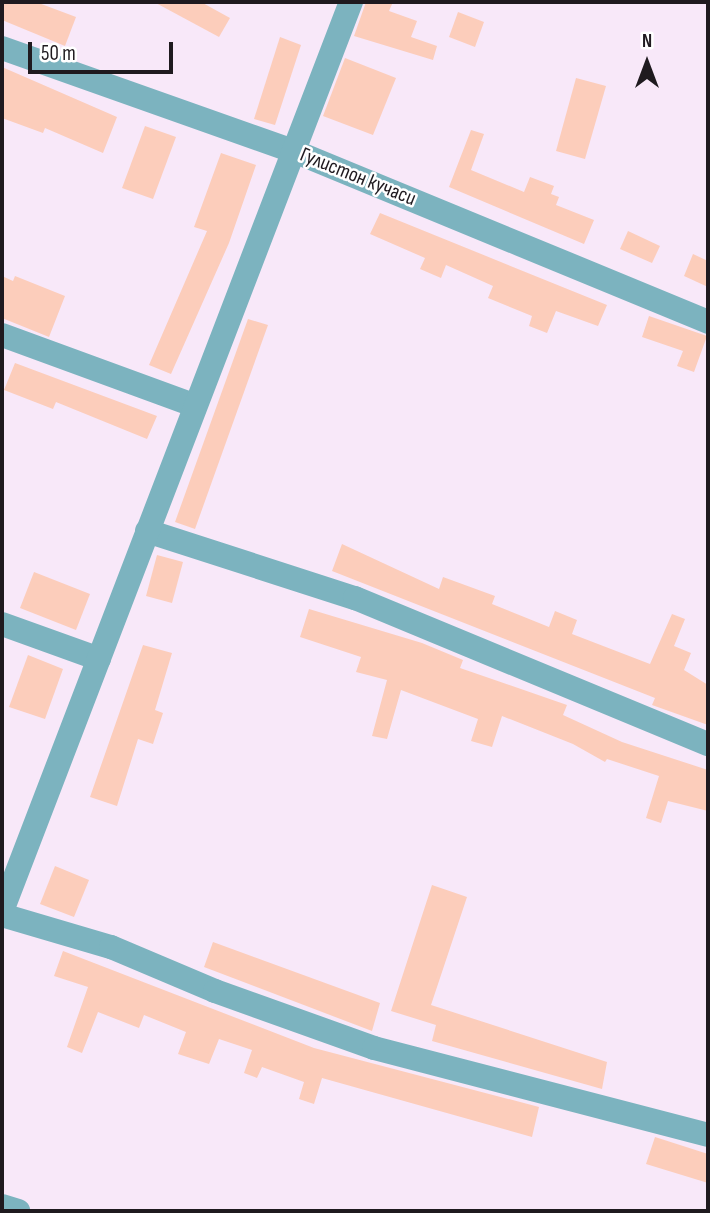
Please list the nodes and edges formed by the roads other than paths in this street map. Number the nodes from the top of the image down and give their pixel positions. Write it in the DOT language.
graph roads {
  1 [pos="351,2"];
  2 [pos="2,48"];
  3 [pos="296,152"];
  4 [pos="708,321"];
  5 [pos="2,335"];
  6 [pos="193,405"];
  7 [pos="147,531"];
  8 [pos="2,624"];
  9 [pos="99,659"];
  10 [pos="708,744"];
  11 [pos="5,906"];
  12 [pos="708,1135"];
  13 [pos="2,1206"];
  14 [pos="18,1211"];
  1 -- 3 [label="street"];
  2 -- 3 [label="street, Гулистон кучаси"];
  3 -- 4 [label="street, Гулистон кучаси"];
  3 -- 6 [label="street"];
  5 -- 6 [label="street"];
  6 -- 7 [label="street"];
  7 -- 9 [label="street"];
  7 -- 10 [label="street"];
  8 -- 9 [label="street"];
  9 -- 11 [label="street"];
  11 -- 12 [label="street"];
  13 -- 14 [label="street"];
}
